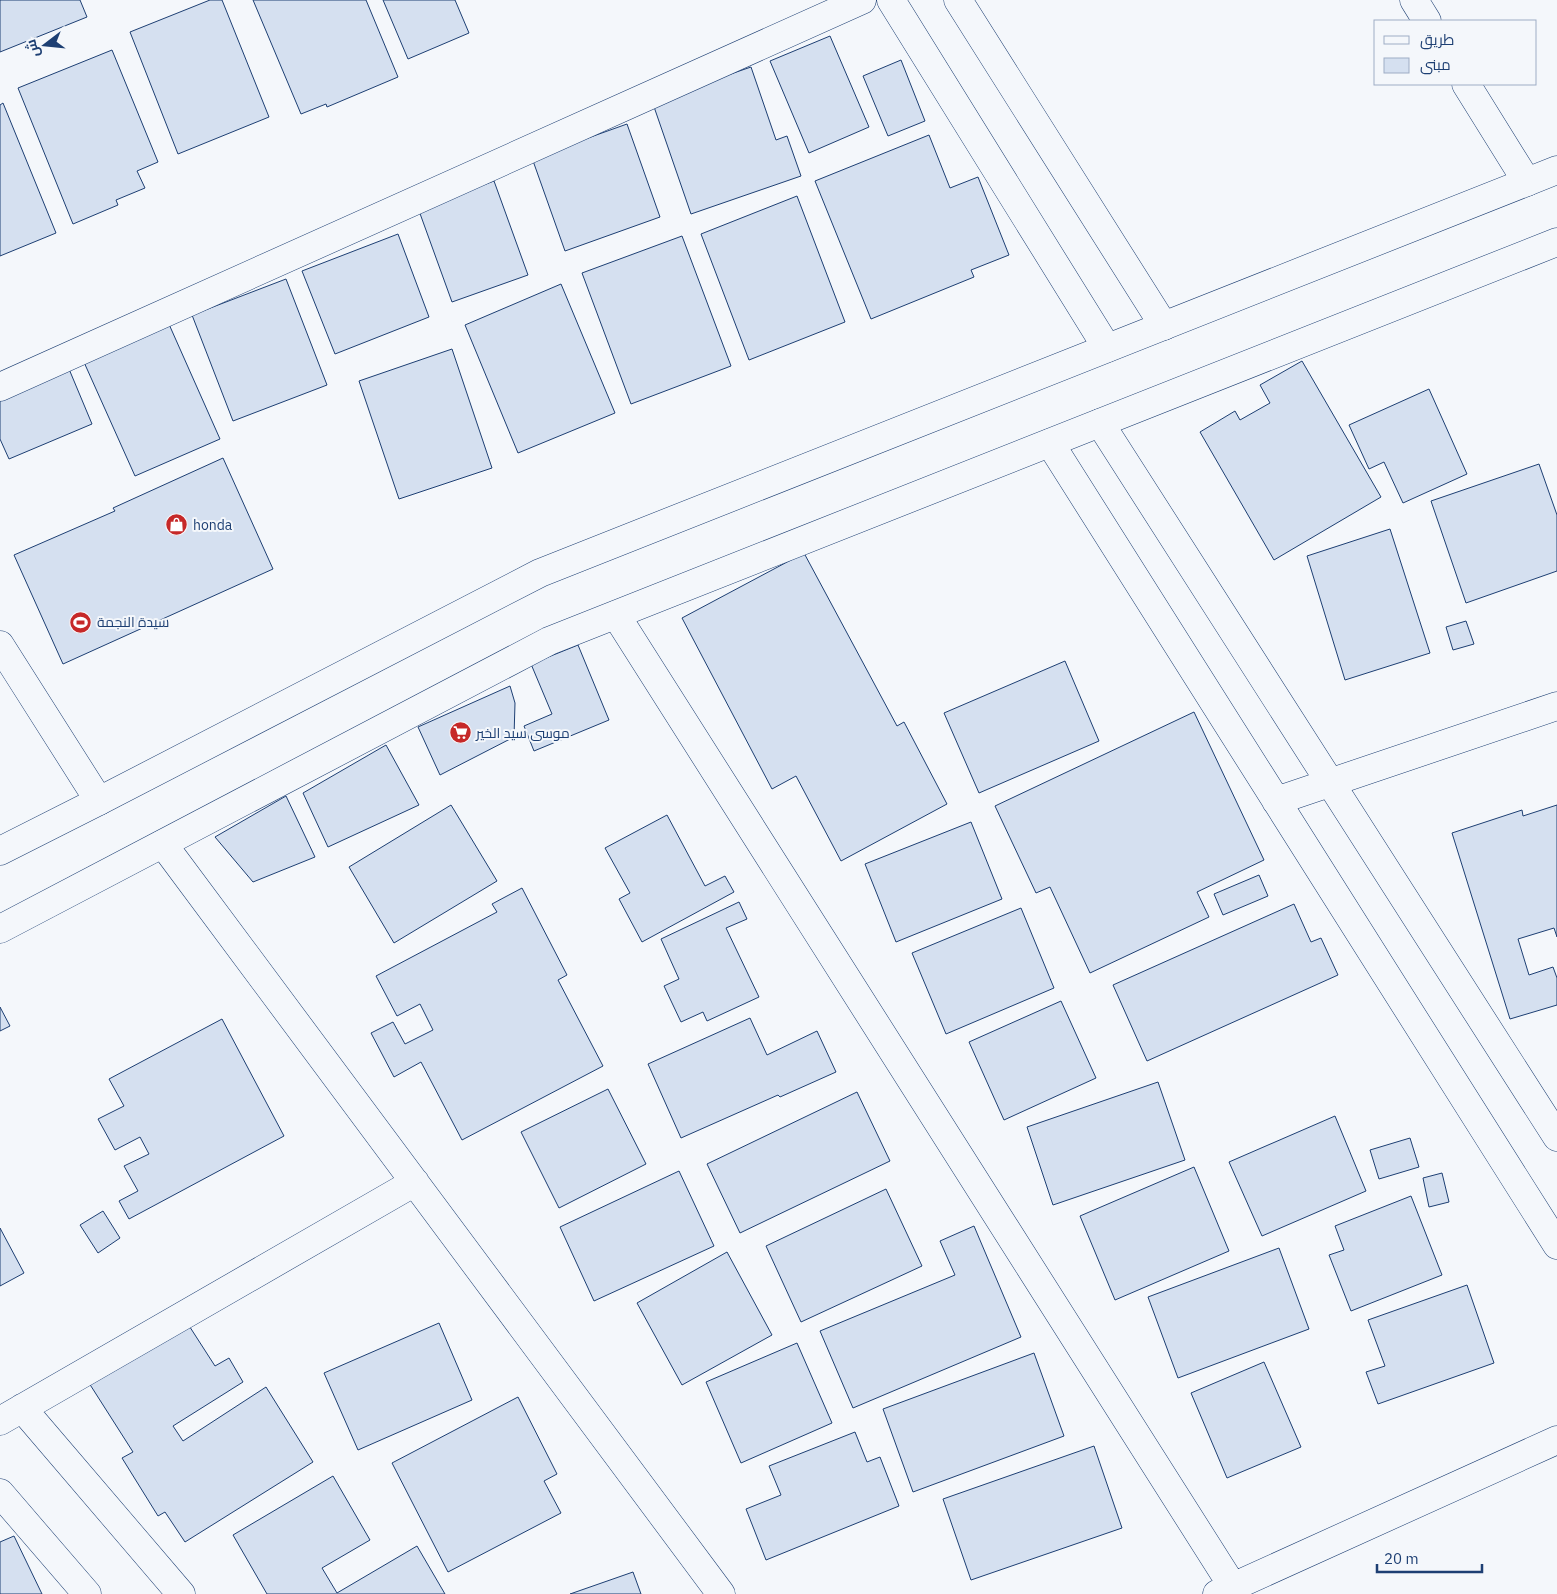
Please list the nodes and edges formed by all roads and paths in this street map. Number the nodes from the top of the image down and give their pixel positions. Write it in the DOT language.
graph roads {
  1 [pos="862,0"];
  2 [pos="891,0"];
  3 [pos="958,0"];
  4 [pos="1414,0"];
  5 [pos="1427,20"];
  6 [pos="1467,85"];
  7 [pos="1557,170"];
  8 [pos="1527,182"];
  9 [pos="1557,242"];
  10 [pos="1164,326"];
  11 [pos="1107,348"];
  12 [pos="0,387"];
  13 [pos="1100,423"];
  14 [pos="1050,443"];
  15 [pos="616,615"];
  16 [pos="0,645"];
  17 [pos="1557,706"];
  18 [pos="1330,782"];
  19 [pos="1276,800"];
  20 [pos="100,802"];
  21 [pos="163,844"];
  22 [pos="0,851"];
  23 [pos="0,929"];
  24 [pos="1557,1138"];
  25 [pos="415,1182"];
  26 [pos="1557,1245"];
  27 [pos="11,1414"];
  28 [pos="1557,1440"];
  29 [pos="0,1493"];
  30 [pos="1225,1590"];
  31 [pos="87,1594"];
  32 [pos="181,1594"];
  33 [pos="721,1594"];
  1 -- 12 [label="street"];
  2 -- 11 [label="street"];
  3 -- 10 [label="street"];
  4 -- 5 [label="street"];
  6 -- 8 [label="street"];
  7 -- 8 [label="street"];
  8 -- 10 [label="street"];
  9 -- 13 [label="street"];
  10 -- 11 [label="street"];
  11 -- 20 [label="street"];
  13 -- 14 [label="street"];
  13 -- 18 [label="street"];
  14 -- 15 [label="street"];
  14 -- 19 [label="street"];
  15 -- 21 [label="street"];
  15 -- 30 [label="street"];
  16 -- 20 [label="street"];
  17 -- 18 [label="street"];
  18 -- 19 [label="street"];
  18 -- 24 [label="street"];
  19 -- 26 [label="street"];
  20 -- 22 [label="street"];
  21 -- 23 [label="street"];
  21 -- 25 [label="street"];
  25 -- 27 [label="street"];
  25 -- 33 [label="street"];
  27 -- 32 [label="street"];
  28 -- 30 [label="street"];
  29 -- 31 [label="street"];
}
